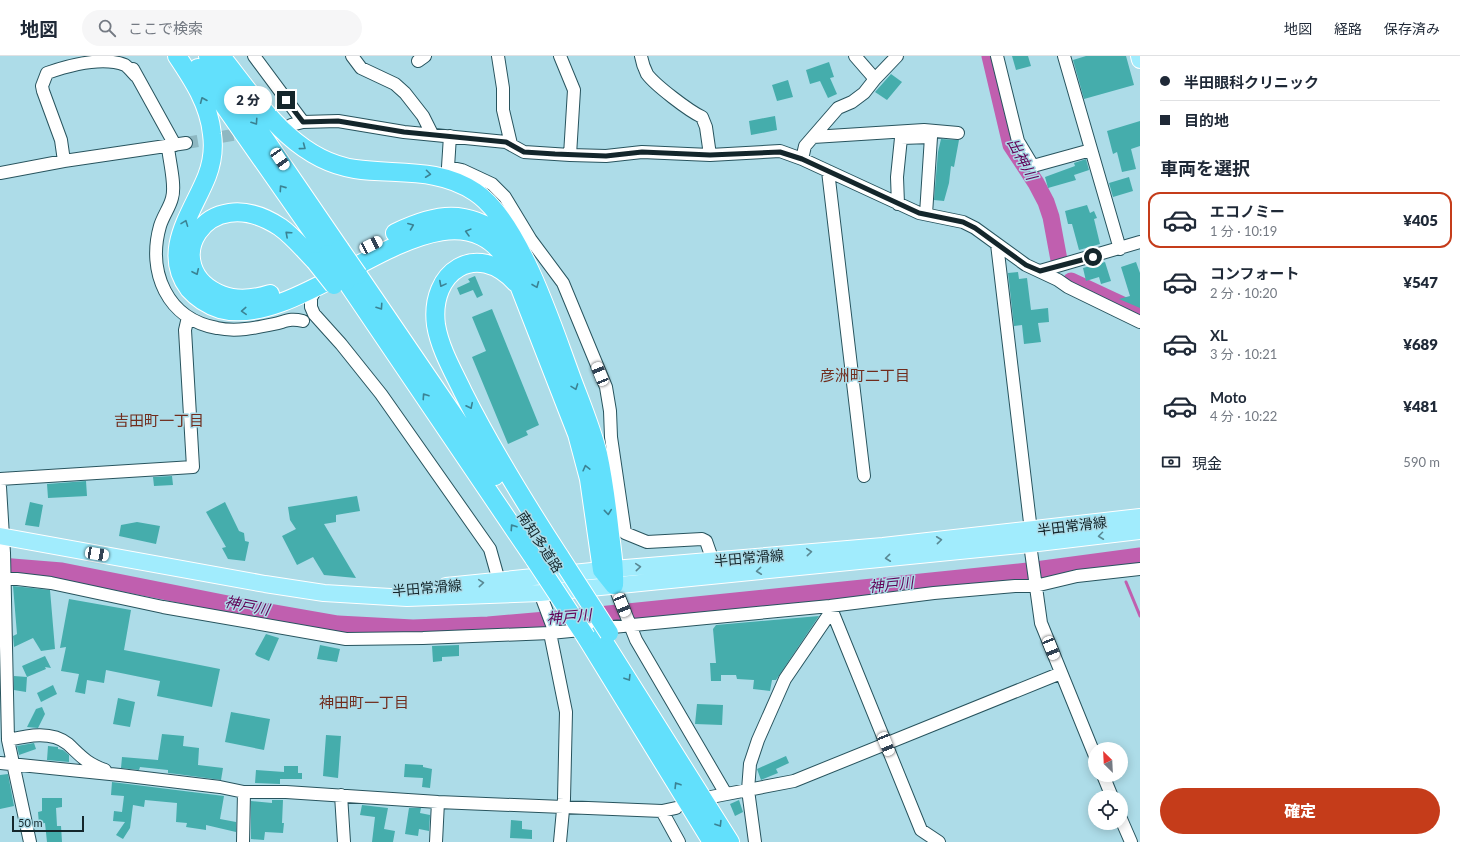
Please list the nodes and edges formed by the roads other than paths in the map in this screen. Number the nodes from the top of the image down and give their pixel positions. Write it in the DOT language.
graph roads {
  1 [pos="125,56"];
  2 [pos="177,56"];
  3 [pos="189,56"];
  4 [pos="208,56"];
  5 [pos="221,56"];
  6 [pos="254,56"];
  7 [pos="352,56"];
  8 [pos="498,56"];
  9 [pos="560,56"];
  10 [pos="641,56"];
  11 [pos="855,56"];
  12 [pos="897,56"];
  13 [pos="997,56"];
  14 [pos="1064,56"];
  15 [pos="1139,56"];
  16 [pos="1140,60"];
  17 [pos="136,76"];
  18 [pos="875,79"];
  19 [pos="303,122"];
  20 [pos="291,125"];
  21 [pos="958,133"];
  22 [pos="432,134"];
  23 [pos="450,136"];
  24 [pos="813,137"];
  25 [pos="511,144"];
  26 [pos="176,145"];
  27 [pos="1091,150"];
  28 [pos="570,155"];
  29 [pos="710,155"];
  30 [pos="802,159"];
  31 [pos="64,161"];
  32 [pos="828,171"];
  33 [pos="0,172"];
  34 [pos="898,204"];
  35 [pos="926,214"];
  36 [pos="1140,242"];
  37 [pos="997,244"];
  38 [pos="519,250"];
  39 [pos="1120,250"];
  40 [pos="328,255"];
  41 [pos="1040,271"];
  42 [pos="339,282"];
  43 [pos="520,288"];
  44 [pos="188,317"];
  45 [pos="303,321"];
  46 [pos="1140,322"];
  47 [pos="864,476"];
  48 [pos="0,479"];
  49 [pos="0,487"];
  50 [pos="1140,517"];
  51 [pos="1140,531"];
  52 [pos="2,537"];
  53 [pos="1031,544"];
  54 [pos="548,559"];
  55 [pos="713,561"];
  56 [pos="1140,569"];
  57 [pos="2,578"];
  58 [pos="612,580"];
  59 [pos="499,582"];
  60 [pos="1035,583"];
  61 [pos="358,594"];
  62 [pos="542,598"];
  63 [pos="830,606"];
  64 [pos="631,625"];
  65 [pos="553,631"];
  66 [pos="598,634"];
  67 [pos="1061,673"];
  68 [pos="3,697"];
  69 [pos="8,740"];
  70 [pos="1089,742"];
  71 [pos="886,744"];
  72 [pos="6,763"];
  73 [pos="120,775"];
  74 [pos="748,790"];
  75 [pos="244,792"];
  76 [pos="726,794"];
  77 [pos="341,796"];
  78 [pos="711,797"];
  79 [pos="438,802"];
  80 [pos="563,806"];
  81 [pos="676,808"];
  82 [pos="662,811"];
  83 [pos="1126,830"];
  84 [pos="1140,840"];
  85 [pos="30,842"];
  86 [pos="243,842"];
  87 [pos="344,842"];
  88 [pos="436,842"];
  89 [pos="560,842"];
  90 [pos="679,842"];
  91 [pos="712,842"];
  92 [pos="730,842"];
  93 [pos="755,842"];
  94 [pos="939,842"];
  95 [pos="1131,842"];
  96 [pos="1134,842"];
  1 -- 17 [label="street"];
  42 -- 2 [label="highway, one-way"];
  40 -- 3 [label="highway, one-way"];
  4 -- 40 [label="highway, one-way"];
  5 -- 38 [label="highway, one-way"];
  6 -- 19 [label="street"];
  7 -- 22 [label="street"];
  8 -- 25 [label="street"];
  9 -- 28 [label="street"];
  10 -- 29 [label="street"];
  11 -- 18 [label="street"];
  12 -- 18 [label="street"];
  13 -- 27 [label="street"];
  14 -- 27 [label="street"];
  15 -- 16 [label="main road"];
  17 -- 26 [label="street"];
  17 -- 31 [label="street"];
  18 -- 24 [label="street"];
  19 -- 20 [label="street"];
  19 -- 22 [label="street"];
  21 -- 24 [label="street"];
  22 -- 23 [label="street"];
  23 -- 25 [label="street"];
  23 -- 55 [label="street"];
  24 -- 30 [label="street"];
  25 -- 28 [label="street"];
  26 -- 31 [label="street"];
  26 -- 44 [label="street"];
  27 -- 39 [label="street"];
  28 -- 29 [label="street"];
  29 -- 30 [label="street"];
  30 -- 32 [label="street"];
  31 -- 33 [label="street"];
  32 -- 34 [label="street"];
  32 -- 47 [label="street"];
  34 -- 35 [label="street"];
  34 -- 35 [label="street"];
  35 -- 37 [label="street"];
  36 -- 39 [label="street"];
  37 -- 41 [label="street"];
  37 -- 53 [label="street"];
  40 -- 38 [label="highway, one-way"];
  38 -- 58 [label="highway, one-way"];
  39 -- 41 [label="street"];
  40 -- 42 [label="highway, 南知多道路, bridge"];
  40 -- 42 [label="highway, bridge"];
  41 -- 46 [label="street"];
  43 -- 42 [label="highway, one-way"];
  54 -- 42 [label="highway, 南知多道路, one-way"];
  42 -- 54 [label="highway, 南知多道路, one-way"];
  42 -- 59 [label="street"];
  43 -- 54 [label="highway, one-way"];
  58 -- 43 [label="highway, one-way"];
  44 -- 45 [label="street"];
  44 -- 48 [label="street"];
  49 -- 52 [label="street"];
  50 -- 53 [label="main road, 半田常滑線"];
  51 -- 53 [label="main road, 半田常滑線, one-way"];
  52 -- 57 [label="street"];
  52 -- 61 [label="main road, 半田常滑線"];
  55 -- 53 [label="main road, 半田常滑線, one-way"];
  53 -- 58 [label="main road, 半田常滑線, one-way"];
  53 -- 60 [label="street"];
  54 -- 66 [label="highway, 南知多道路"];
  58 -- 55 [label="main road, 半田常滑線, one-way"];
  56 -- 60 [label="street"];
  57 -- 65 [label="street"];
  57 -- 68 [label="street"];
  58 -- 59 [label="main road, 半田常滑線"];
  58 -- 62 [label="main road, 半田常滑線"];
  58 -- 64 [label="street"];
  61 -- 59 [label="main road, 半田常滑線, one-way"];
  60 -- 63 [label="street"];
  60 -- 67 [label="street"];
  61 -- 62 [label="main road, 半田常滑線"];
  62 -- 65 [label="street"];
  63 -- 64 [label="street"];
  63 -- 71 [label="street"];
  63 -- 74 [label="street"];
  64 -- 65 [label="street"];
  64 -- 76 [label="street"];
  65 -- 80 [label="street"];
  91 -- 66 [label="highway, 南知多道路, one-way"];
  66 -- 92 [label="highway, 南知多道路, one-way"];
  67 -- 70 [label="street"];
  67 -- 71 [label="street"];
  68 -- 69 [label="street"];
  69 -- 72 [label="street"];
  69 -- 73 [label="street"];
  71 -- 74 [label="street"];
  71 -- 94 [label="street"];
  72 -- 73 [label="street"];
  72 -- 85 [label="street"];
  73 -- 75 [label="street"];
  74 -- 76 [label="street"];
  74 -- 93 [label="street"];
  75 -- 77 [label="street"];
  75 -- 86 [label="street"];
  76 -- 78 [label="street"];
  77 -- 79 [label="street"];
  77 -- 87 [label="street"];
  79 -- 80 [label="street"];
  79 -- 88 [label="street"];
  80 -- 82 [label="street"];
  80 -- 89 [label="street"];
  81 -- 82 [label="street"];
  82 -- 90 [label="street"];
  83 -- 95 [label="street"];
  84 -- 96 [label="street"];
}
